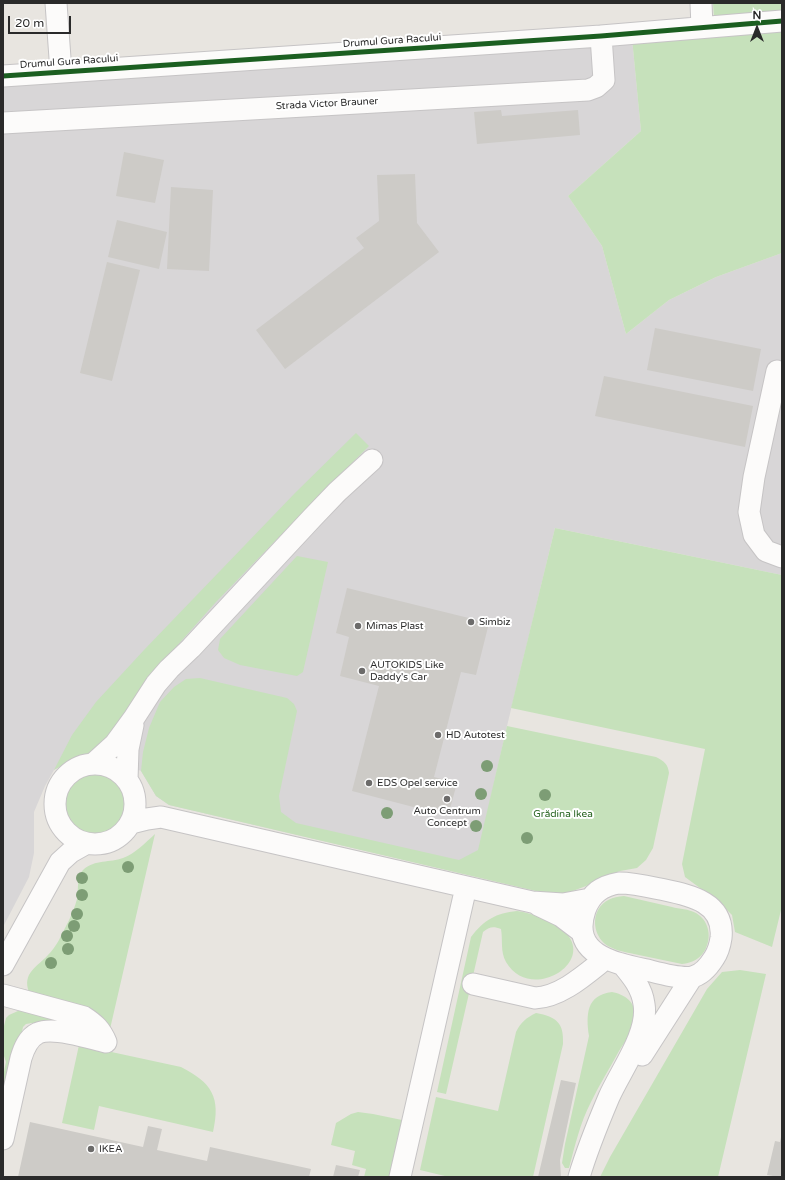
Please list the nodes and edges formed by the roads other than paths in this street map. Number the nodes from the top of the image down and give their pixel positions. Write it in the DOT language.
graph roads {
  1 [pos="56,3"];
  2 [pos="701,3"];
  3 [pos="782,21"];
  4 [pos="702,27"];
  5 [pos="601,36"];
  6 [pos="61,72"];
  7 [pos="3,76"];
  8 [pos="3,122"];
  9 [pos="777,371"];
  10 [pos="372,460"];
  11 [pos="782,558"];
  12 [pos="134,718"];
  13 [pos="93,764"];
  14 [pos="131,788"];
  15 [pos="161,817"];
  16 [pos="131,823"];
  17 [pos="62,826"];
  18 [pos="87,843"];
  19 [pos="60,862"];
  20 [pos="466,887"];
  21 [pos="590,899"];
  22 [pos="532,902"];
  23 [pos="582,932"];
  24 [pos="4,962"];
  25 [pos="614,962"];
  26 [pos="692,977"];
  27 [pos="473,984"];
  28 [pos="3,995"];
  29 [pos="602,1115"];
  30 [pos="3,1139"];
  31 [pos="400,1177"];
  32 [pos="579,1177"];
  1 -- 6 [label="street"];
  2 -- 4 [label="street"];
  3 -- 4 [label="street, Drumul Gura Racului"];
  4 -- 5 [label="street, Drumul Gura Racului"];
  5 -- 6 [label="street, Drumul Gura Racului"];
  5 -- 8 [label="street, Strada Victor Brauner"];
  6 -- 7 [label="street, Drumul Gura Racului"];
  9 -- 11 [label="street"];
  10 -- 12 [label="street"];
  12 -- 13 [label="street"];
  12 -- 14 [label="street"];
  13 -- 14 [label="street"];
  13 -- 17 [label="street"];
  14 -- 15 [label="street"];
  14 -- 16 [label="street"];
  15 -- 16 [label="street"];
  15 -- 20 [label="street"];
  16 -- 18 [label="street"];
  17 -- 18 [label="street"];
  17 -- 19 [label="street"];
  18 -- 19 [label="street"];
  19 -- 24 [label="street"];
  20 -- 22 [label="street"];
  20 -- 31 [label="street"];
  21 -- 22 [label="street"];
  21 -- 23 [label="street"];
  21 -- 26 [label="street"];
  22 -- 23 [label="street"];
  23 -- 25 [label="street"];
  25 -- 26 [label="street"];
  25 -- 27 [label="street"];
  25 -- 29 [label="street"];
  26 -- 29 [label="street"];
  28 -- 30 [label="street"];
  29 -- 32 [label="street"];
}
